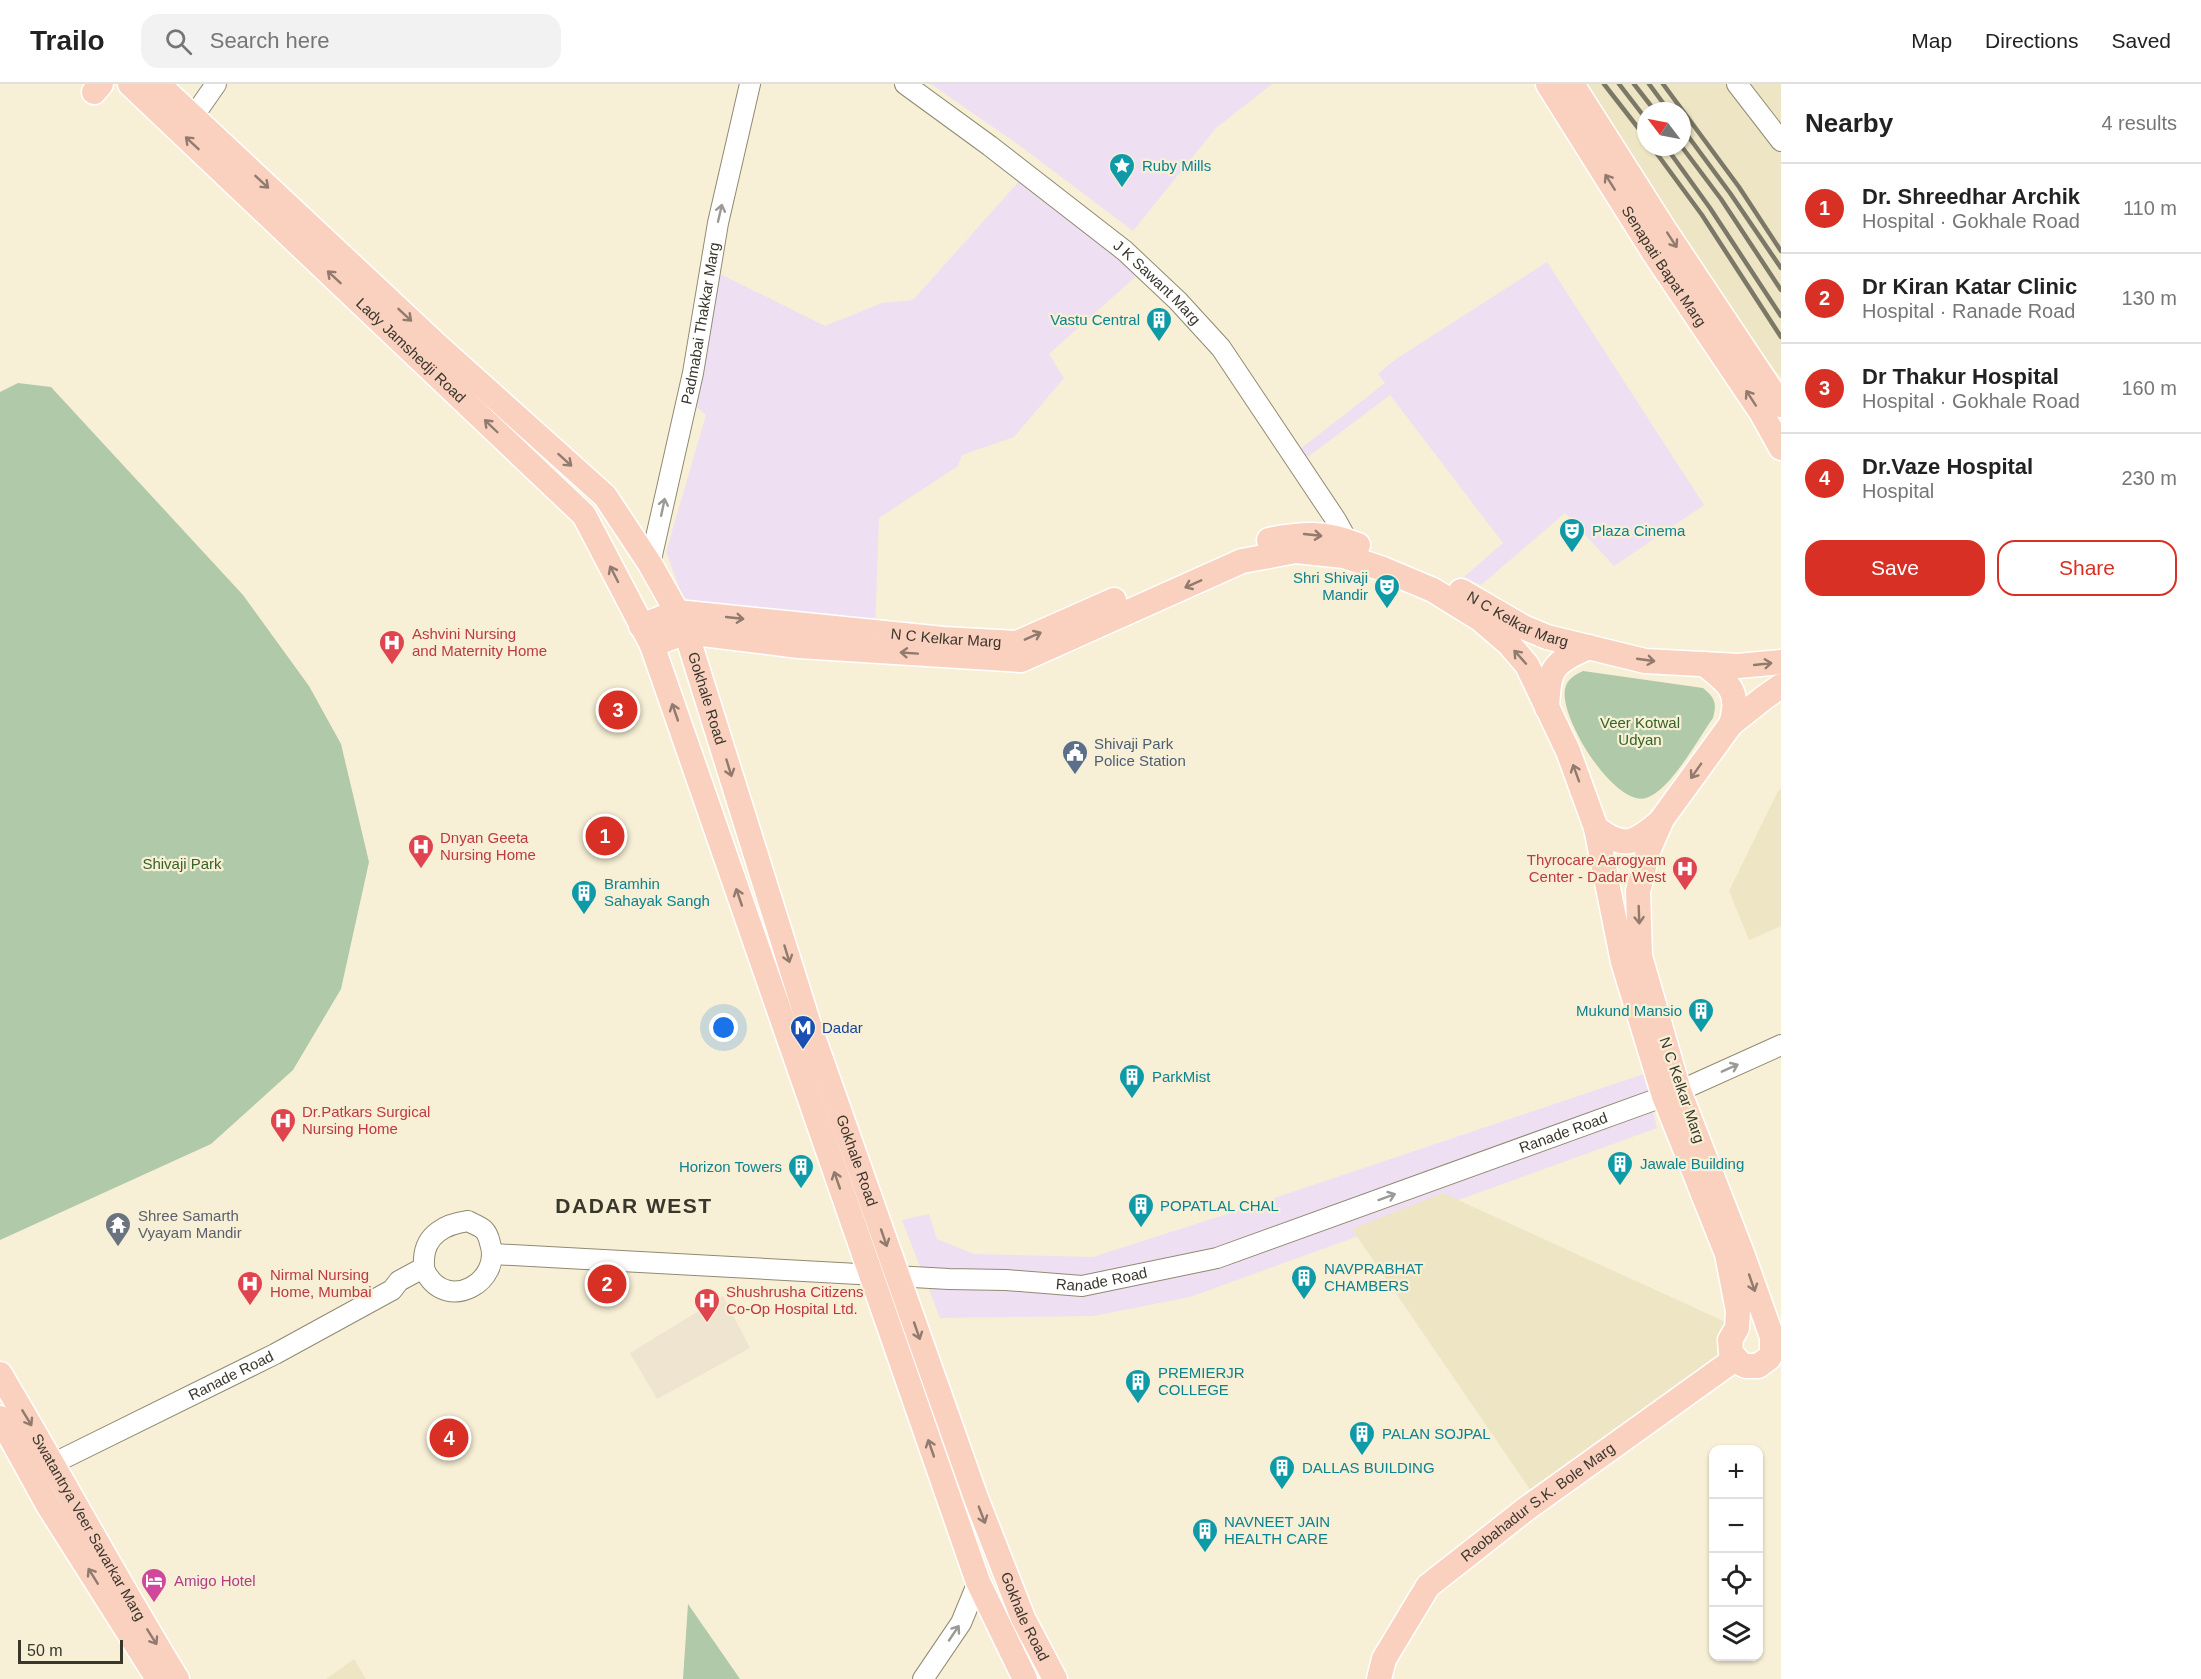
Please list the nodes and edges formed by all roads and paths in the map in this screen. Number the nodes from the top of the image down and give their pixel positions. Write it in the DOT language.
graph roads {
  1 [pos="130,84"];
  2 [pos="159,84"];
  3 [pos="216,84"];
  4 [pos="750,84"];
  5 [pos="904,84"];
  6 [pos="1548,84"];
  7 [pos="1572,84"];
  8 [pos="1737,84"];
  9 [pos="193,117"];
  10 [pos="1781,141"];
  11 [pos="1781,405"];
  12 [pos="1781,448"];
  13 [pos="1347,540"];
  14 [pos="650,564"];
  15 [pos="682,622"];
  16 [pos="646,635"];
  17 [pos="1589,648"];
  18 [pos="1781,662"];
  19 [pos="1704,664"];
  20 [pos="1781,686"];
  21 [pos="1548,708"];
  22 [pos="1731,724"];
  23 [pos="1662,819"];
  24 [pos="1596,828"];
  25 [pos="1781,1045"];
  26 [pos="1672,1094"];
  27 [pos="493,1254"];
  28 [pos="426,1274"];
  29 [pos="871,1275"];
  30 [pos="897,1276"];
  31 [pos="1774,1349"];
  32 [pos="1735,1359"];
  33 [pos="0,1374"];
  34 [pos="0,1418"];
  35 [pos="53,1463"];
  36 [pos="32,1474"];
  37 [pos="978,1582"];
  38 [pos="158,1679"];
  39 [pos="177,1679"];
  40 [pos="923,1679"];
  41 [pos="1025,1679"];
  42 [pos="1055,1679"];
  43 [pos="1379,1679"];
  16 -- 1 [label="main road, Lady Jamshedji Road, one-way"];
  2 -- 9 [label="main road, Lady Jamshedji Road"];
  3 -- 9 [label="street"];
  14 -- 4 [label="street, Padmabai Thakkar Marg, one-way"];
  5 -- 13 [label="street, J K Sawant Marg"];
  12 -- 6 [label="main road, Senapati Bapat Marg, one-way"];
  7 -- 11 [label="main road, Senapati Bapat Marg, one-way"];
  8 -- 10 [label="street"];
  9 -- 14 [label="main road, Lady Jamshedji Road, one-way"];
  15 -- 13 [label="main road, N C Kelkar Marg, one-way"];
  13 -- 17 [label="main road, N C Kelkar Marg"];
  14 -- 15 [label="main road, Lady Jamshedji Road"];
  15 -- 16 [label="main road, N C Kelkar Marg"];
  21 -- 15 [label="main road, N C Kelkar Marg, one-way"];
  15 -- 30 [label="main road, Gokhale Road, one-way"];
  29 -- 16 [label="main road, Gokhale Road, one-way"];
  17 -- 19 [label="main road, N C Kelkar Marg, one-way"];
  17 -- 21 [label="main road"];
  19 -- 18 [label="main road, one-way"];
  19 -- 22 [label="main road, N C Kelkar Marg"];
  20 -- 22 [label="main road"];
  24 -- 21 [label="main road, N C Kelkar Marg, one-way"];
  22 -- 23 [label="main road, N C Kelkar Marg, one-way"];
  23 -- 24 [label="main road"];
  23 -- 26 [label="main road, N C Kelkar Marg, one-way"];
  24 -- 26 [label="main road, N C Kelkar Marg"];
  26 -- 25 [label="street, Ranade Road, one-way"];
  30 -- 26 [label="street, Ranade Road, one-way"];
  26 -- 31 [label="main road, N C Kelkar Marg, one-way"];
  26 -- 32 [label="main road, N C Kelkar Marg"];
  27 -- 28 [label="street"];
  27 -- 28 [label="street"];
  27 -- 29 [label="street, Ranade Road"];
  28 -- 35 [label="street, Ranade Road"];
  29 -- 30 [label="street, Ranade Road"];
  37 -- 29 [label="main road, Gokhale Road, one-way"];
  30 -- 42 [label="main road, Gokhale Road, one-way"];
  31 -- 32 [label="main road"];
  32 -- 43 [label="main road, Raobahadur S.K. Bole Marg"];
  33 -- 35 [label="main road, Swatantrya Veer Savarkar Marg, one-way"];
  34 -- 36 [label="main road, Swatantrya Veer Savarkar Marg"];
  35 -- 36 [label="street, Ranade Road"];
  35 -- 39 [label="main road, Swatantrya Veer Savarkar Marg, one-way"];
  38 -- 36 [label="main road, Swatantrya Veer Savarkar Marg, one-way"];
  40 -- 37 [label="street, one-way"];
  37 -- 41 [label="main road, Gokhale Road"];
}
